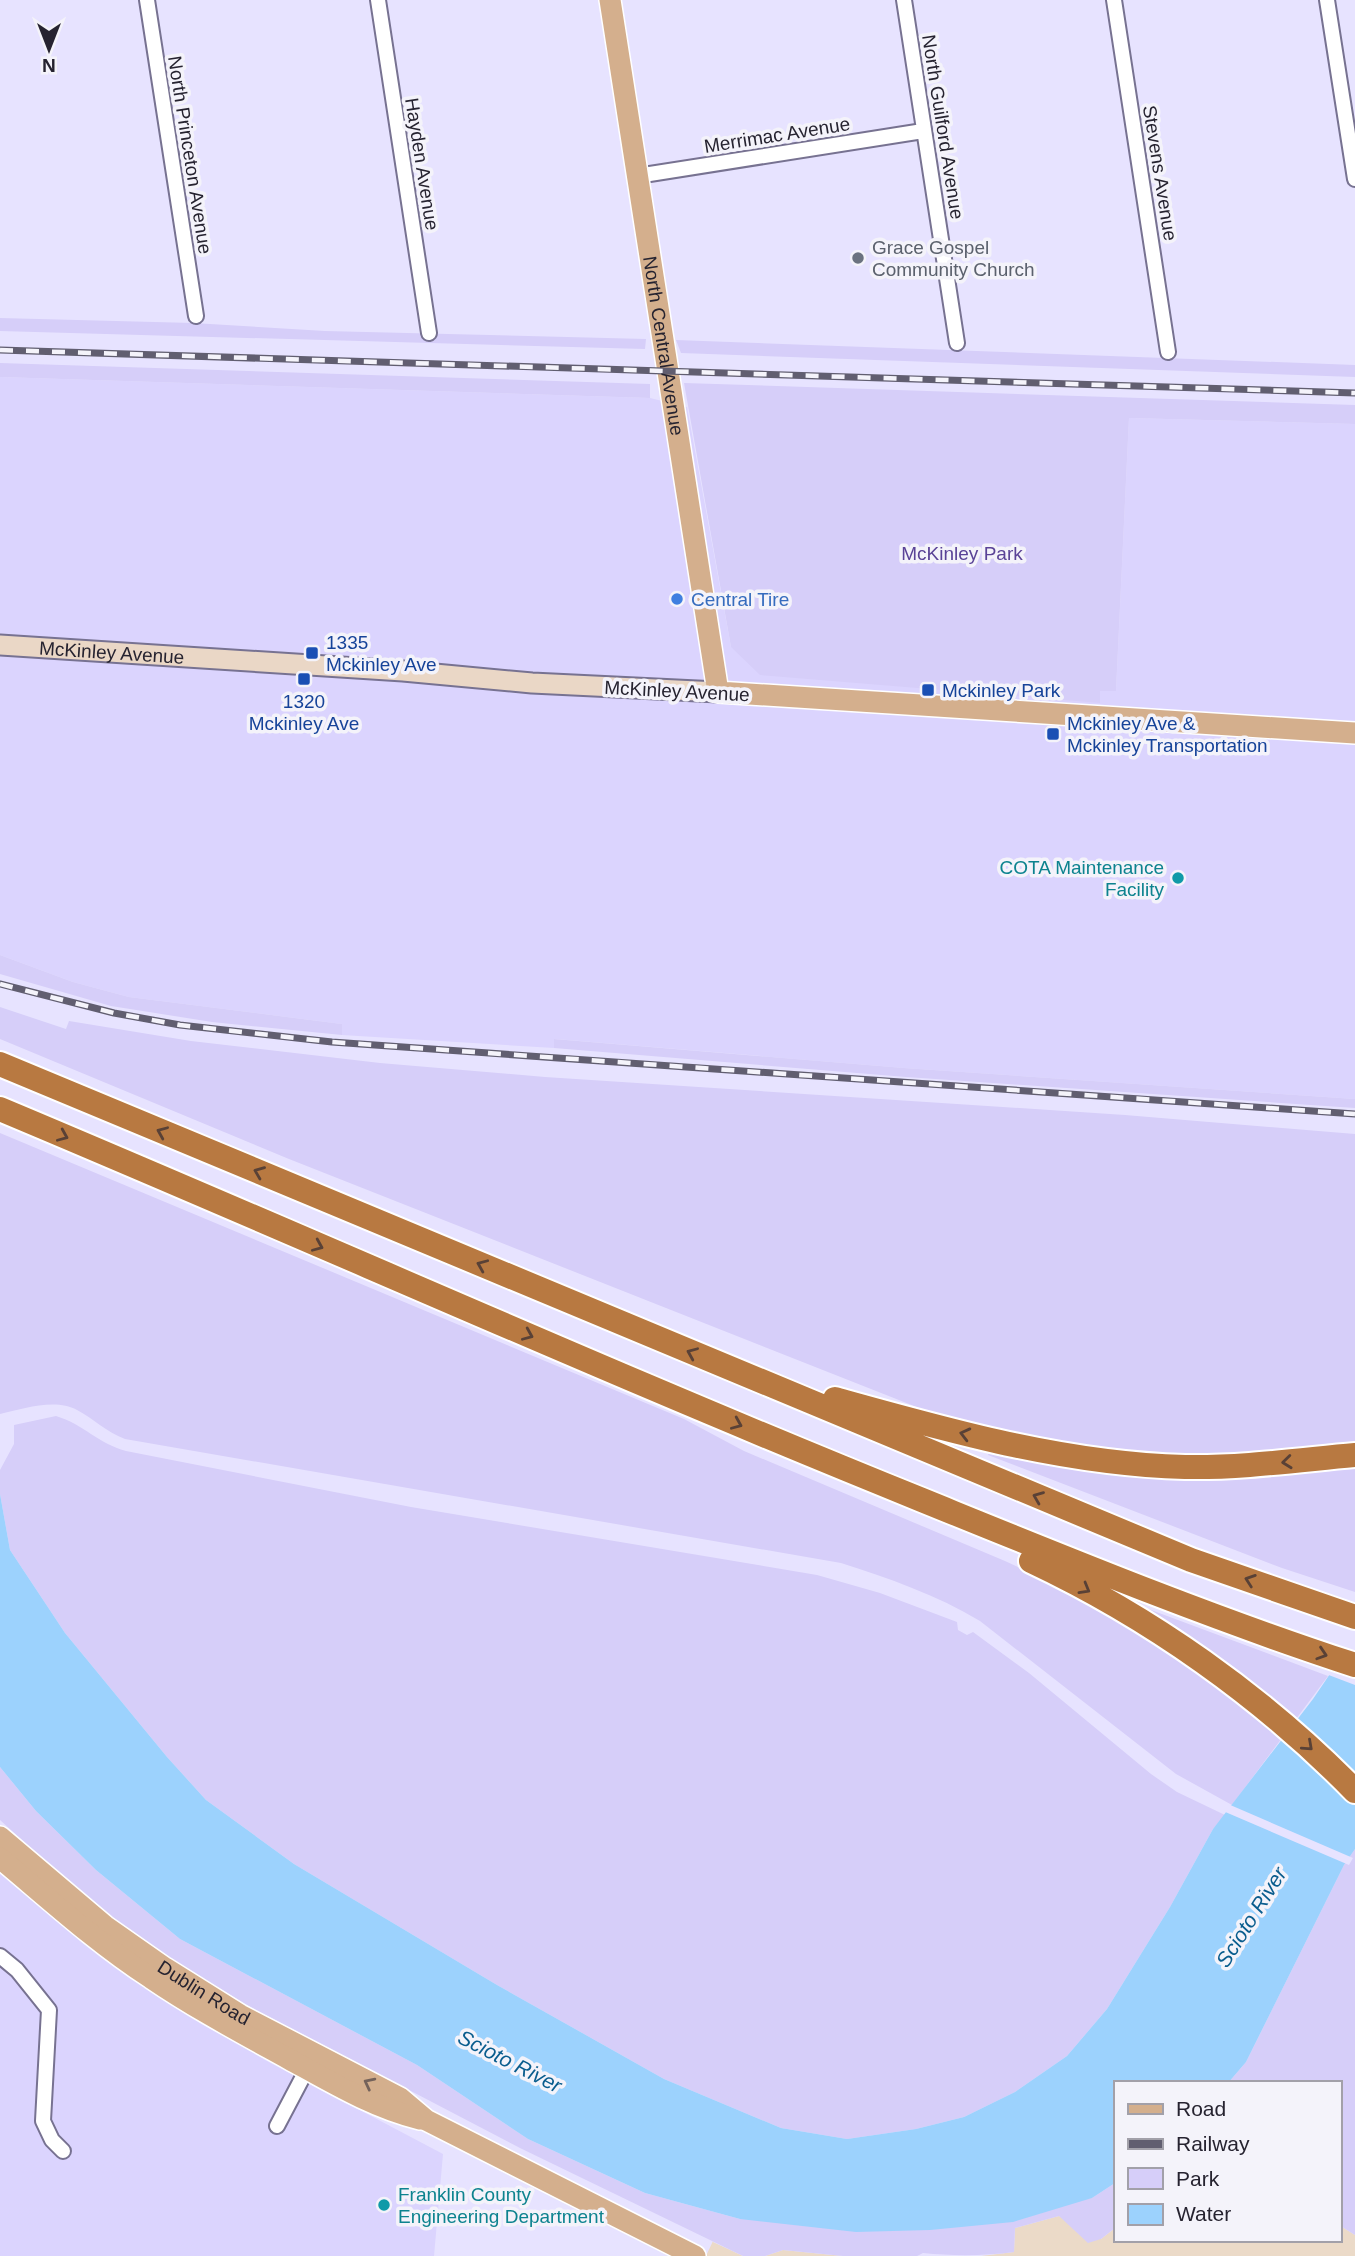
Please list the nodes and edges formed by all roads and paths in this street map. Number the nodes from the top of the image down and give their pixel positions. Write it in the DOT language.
graph roads {
  1 [pos="147,0"];
  2 [pos="378,0"];
  3 [pos="610,0"];
  4 [pos="904,0"];
  5 [pos="1114,0"];
  6 [pos="1327,0"];
  7 [pos="923,131"];
  8 [pos="637,176"];
  9 [pos="1355,179"];
  10 [pos="196,316"];
  11 [pos="429,333"];
  12 [pos="957,343"];
  13 [pos="1168,352"];
  14 [pos="0,645"];
  15 [pos="718,692"];
  16 [pos="1355,733"];
  17 [pos="0,1064"];
  18 [pos="0,1109"];
  19 [pos="732,1370"];
  20 [pos="780,1443"];
  21 [pos="1355,1455"];
  22 [pos="1355,1617"];
  23 [pos="1355,1665"];
  24 [pos="1355,1791"];
  25 [pos="0,1837"];
  26 [pos="0,1858"];
  27 [pos="0,1956"];
  28 [pos="307,2069"];
  29 [pos="426,2120"];
  30 [pos="277,2126"];
  31 [pos="63,2151"];
  32 [pos="695,2256"];
  1 -- 10 [label="street, North Princeton Avenue"];
  2 -- 11 [label="street, Hayden Avenue"];
  3 -- 8 [label="main road, North Central Avenue"];
  4 -- 7 [label="street, North Guilford Avenue"];
  5 -- 13 [label="street, Stevens Avenue"];
  6 -- 9 [label="street"];
  7 -- 8 [label="street, Merrimac Avenue"];
  7 -- 12 [label="street, North Guilford Avenue"];
  8 -- 15 [label="main road, North Central Avenue"];
  14 -- 15 [label="main road, McKinley Avenue"];
  15 -- 16 [label="main road, McKinley Avenue"];
  19 -- 17 [label="highway, one-way"];
  18 -- 20 [label="highway, one-way"];
  21 -- 19 [label="highway, one-way"];
  22 -- 19 [label="highway, one-way"];
  20 -- 23 [label="highway, one-way"];
  20 -- 24 [label="highway, one-way"];
  29 -- 25 [label="main road, Dublin Road, one-way"];
  26 -- 28 [label="main road, Dublin Road"];
  27 -- 31 [label="street"];
  28 -- 29 [label="main road, Dublin Road"];
  28 -- 30 [label="street"];
  29 -- 32 [label="main road, Dublin Road"];
}
